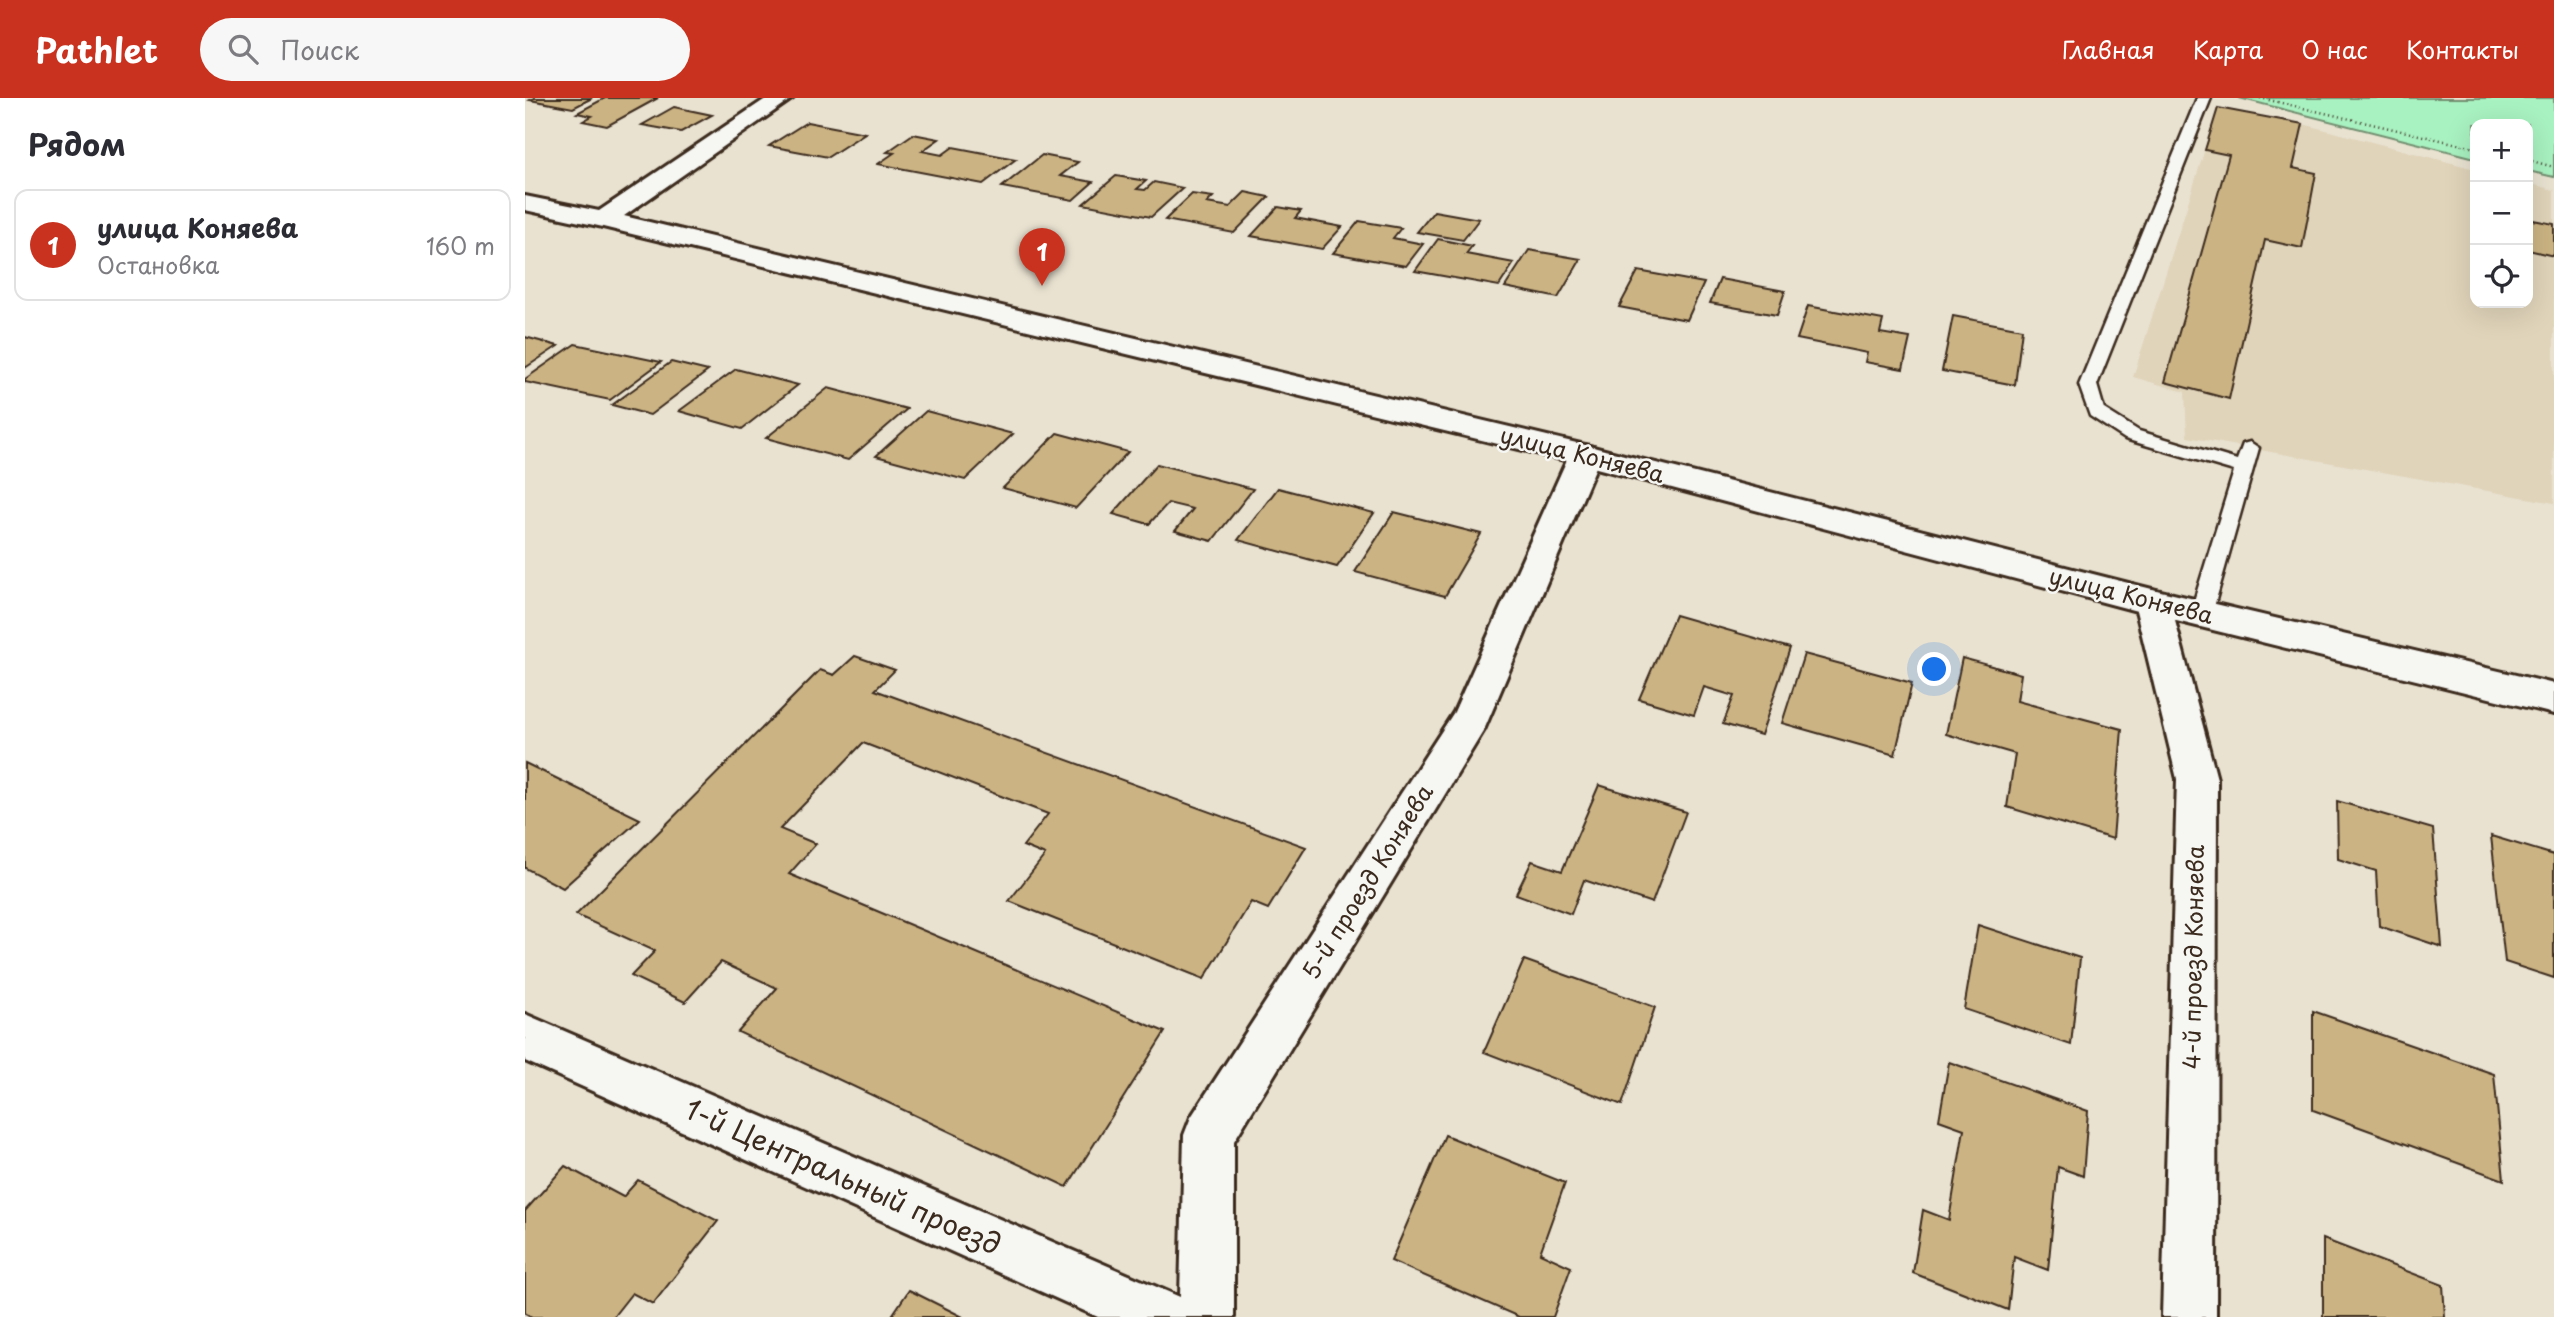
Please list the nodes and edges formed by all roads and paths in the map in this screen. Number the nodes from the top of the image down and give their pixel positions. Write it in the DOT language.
graph roads {
  1 [pos="782,98"];
  2 [pos="2204,98"];
  3 [pos="2260,98"];
  4 [pos="2470,147"];
  5 [pos="2533,161"];
  6 [pos="2554,167"];
  7 [pos="525,203"];
  8 [pos="603,219"];
  9 [pos="2250,448"];
  10 [pos="1585,455"];
  11 [pos="2245,468"];
  12 [pos="2152,602"];
  13 [pos="2201,614"];
  14 [pos="2554,699"];
  15 [pos="525,1037"];
  16 [pos="1161,1317"];
  17 [pos="1207,1317"];
  18 [pos="2189,1317"];
  1 -- 8 [label="street"];
  2 -- 11 [label="lane"];
  3 -- 4 [label="path"];
  5 -- 6 [label="path"];
  7 -- 8 [label="street, улица Коняева"];
  8 -- 10 [label="street, улица Коняева"];
  9 -- 11 [label="lane"];
  10 -- 12 [label="street, улица Коняева"];
  10 -- 17 [label="street, 5-й проезд Коняева"];
  11 -- 13 [label="lane"];
  12 -- 13 [label="street, улица Коняева"];
  12 -- 18 [label="street, 4-й проезд Коняева"];
  13 -- 14 [label="street, улица Коняева"];
  15 -- 16 [label="street, 1-й Центральный проезд"];
}
